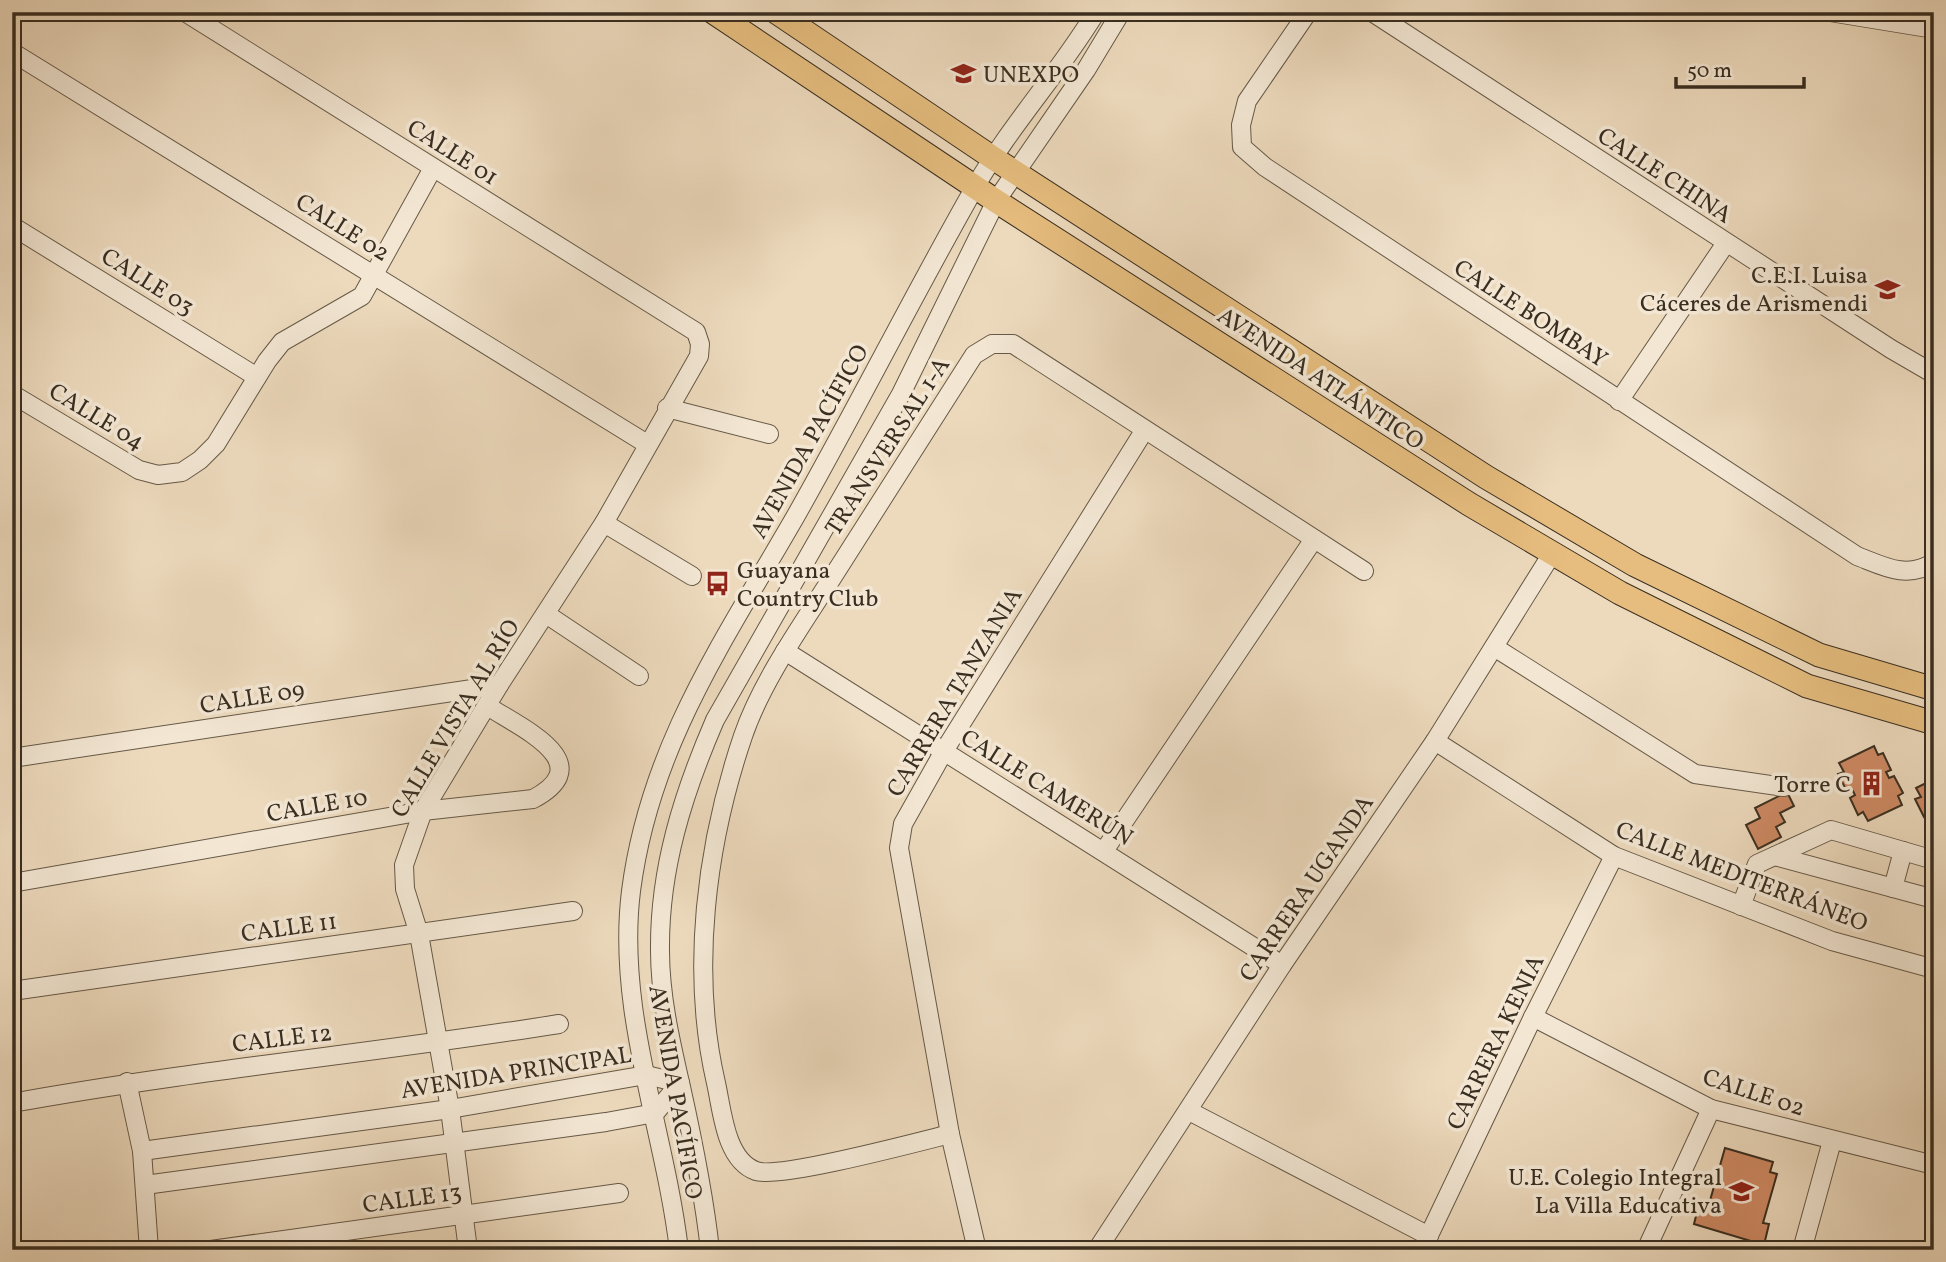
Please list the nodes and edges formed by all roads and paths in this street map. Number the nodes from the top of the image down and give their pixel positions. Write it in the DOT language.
graph roads {
  1 [pos="185,12"];
  2 [pos="713,12"];
  3 [pos="776,12"];
  4 [pos="1096,12"];
  5 [pos="1121,12"];
  6 [pos="1308,12"];
  7 [pos="1372,12"];
  8 [pos="1830,12"];
  9 [pos="1928,23"];
  10 [pos="12,52"];
  11 [pos="993,158"];
  12 [pos="433,168"];
  13 [pos="1015,173"];
  14 [pos="976,187"];
  15 [pos="996,201"];
  16 [pos="12,226"];
  17 [pos="1726,243"];
  18 [pos="372,274"];
  19 [pos="696,332"];
  20 [pos="1934,374"];
  21 [pos="257,377"];
  22 [pos="12,394"];
  23 [pos="1619,401"];
  24 [pos="667,408"];
  25 [pos="1144,431"];
  26 [pos="769,433"];
  27 [pos="648,444"];
  28 [pos="831,453"];
  29 [pos="863,460"];
  30 [pos="604,523"];
  31 [pos="1314,539"];
  32 [pos="1553,552"];
  33 [pos="1934,562"];
  34 [pos="1364,571"];
  35 [pos="692,576"];
  36 [pos="546,614"];
  37 [pos="1494,648"];
  38 [pos="785,651"];
  39 [pos="639,676"];
  40 [pos="499,685"];
  41 [pos="1934,689"];
  42 [pos="489,707"];
  43 [pos="1934,723"];
  44 [pos="1435,741"];
  45 [pos="944,751"];
  46 [pos="12,758"];
  47 [pos="1784,787"];
  48 [pos="423,811"];
  49 [pos="1104,851"];
  50 [pos="1903,851"];
  51 [pos="1614,856"];
  52 [pos="1775,856"];
  53 [pos="1934,860"];
  54 [pos="12,883"];
  55 [pos="1893,888"];
  56 [pos="1934,899"];
  57 [pos="1741,906"];
  58 [pos="573,911"];
  59 [pos="419,934"];
  60 [pos="1282,965"];
  61 [pos="1934,970"];
  62 [pos="12,991"];
  63 [pos="1533,1017"];
  64 [pos="559,1024"];
  65 [pos="437,1043"];
  66 [pos="646,1075"];
  67 [pos="127,1082"];
  68 [pos="680,1083"];
  69 [pos="12,1103"];
  70 [pos="450,1109"];
  71 [pos="1710,1109"];
  72 [pos="1189,1111"];
  73 [pos="655,1113"];
  74 [pos="950,1135"];
  75 [pos="1832,1141"];
  76 [pos="454,1144"];
  77 [pos="142,1151"];
  78 [pos="1934,1165"];
  79 [pos="145,1185"];
  80 [pos="619,1193"];
  81 [pos="463,1216"];
  82 [pos="1425,1243"];
  83 [pos="149,1250"];
  84 [pos="211,1250"];
  85 [pos="468,1250"];
  86 [pos="679,1250"];
  87 [pos="710,1250"];
  88 [pos="977,1250"];
  89 [pos="1097,1250"];
  90 [pos="1646,1250"];
  91 [pos="1802,1250"];
  1 -- 12 [label="street, CALLE 01"];
  2 -- 14 [label="main road, AVENIDA ATLÁNTICO"];
  3 -- 11 [label="main road, AVENIDA ATLÁNTICO"];
  4 -- 11 [label="street, AVENIDA PACÍFICO"];
  5 -- 13 [label="street, AVENIDA PACÍFICO"];
  6 -- 23 [label="street, CALLE BOMBAY"];
  7 -- 17 [label="street, CALLE CHINA"];
  8 -- 9 [label="street"];
  10 -- 18 [label="street, CALLE 02"];
  11 -- 13 [label="main road, AVENIDA ATLÁNTICO"];
  11 -- 14 [label="street, AVENIDA PACÍFICO"];
  12 -- 18 [label="street"];
  12 -- 19 [label="street, CALLE 01"];
  13 -- 15 [label="street, AVENIDA PACÍFICO"];
  13 -- 41 [label="main road, AVENIDA ATLÁNTICO"];
  14 -- 15 [label="main road, AVENIDA ATLÁNTICO"];
  14 -- 28 [label="street, AVENIDA PACÍFICO"];
  15 -- 29 [label="street, AVENIDA PACÍFICO"];
  15 -- 32 [label="main road, AVENIDA ATLÁNTICO"];
  16 -- 21 [label="street, CALLE 03"];
  17 -- 20 [label="street, CALLE CHINA"];
  17 -- 23 [label="street"];
  18 -- 21 [label="street"];
  18 -- 27 [label="street, CALLE 02"];
  19 -- 24 [label="street, CALLE VISTA AL RÍO"];
  21 -- 22 [label="street, CALLE 04"];
  23 -- 33 [label="street, CALLE BOMBAY"];
  24 -- 26 [label="street"];
  24 -- 27 [label="street, CALLE VISTA AL RÍO"];
  25 -- 31 [label="street"];
  25 -- 38 [label="street, TRANSVERSAL 1-A"];
  25 -- 45 [label="street, CARRERA TANZANIA"];
  27 -- 30 [label="street, CALLE VISTA AL RÍO"];
  28 -- 29 [label="street"];
  28 -- 66 [label="street, AVENIDA PACÍFICO"];
  29 -- 68 [label="street, AVENIDA PACÍFICO"];
  30 -- 35 [label="street"];
  30 -- 36 [label="street, CALLE VISTA AL RÍO"];
  31 -- 34 [label="street"];
  31 -- 49 [label="street"];
  32 -- 37 [label="street, CARRERA UGANDA"];
  32 -- 43 [label="main road, AVENIDA ATLÁNTICO"];
  36 -- 39 [label="street"];
  36 -- 40 [label="street, CALLE VISTA AL RÍO"];
  37 -- 44 [label="street, CARRERA UGANDA"];
  37 -- 47 [label="street"];
  38 -- 45 [label="street, CALLE CAMERÚN"];
  38 -- 74 [label="street, TRANSVERSAL 1-A"];
  40 -- 42 [label="street, CALLE VISTA AL RÍO"];
  40 -- 46 [label="street, CALLE 09"];
  42 -- 48 [label="street, CALLE VISTA AL RÍO"];
  42 -- 48 [label="street, CALLE 10"];
  44 -- 51 [label="street, CALLE MEDITERRÁNEO"];
  44 -- 60 [label="street, CARRERA UGANDA"];
  45 -- 49 [label="street, CALLE CAMERÚN"];
  45 -- 74 [label="street, CARRERA TANZANIA"];
  48 -- 54 [label="street, CALLE 10"];
  48 -- 59 [label="street, CALLE VISTA AL RÍO"];
  49 -- 60 [label="street, CALLE CAMERÚN"];
  50 -- 52 [label="street"];
  50 -- 53 [label="street"];
  50 -- 55 [label="street"];
  51 -- 57 [label="street, CALLE MEDITERRÁNEO"];
  51 -- 63 [label="street, CARRERA KENIA"];
  52 -- 55 [label="street"];
  52 -- 57 [label="street"];
  55 -- 56 [label="street"];
  57 -- 61 [label="street, CALLE MEDITERRÁNEO"];
  58 -- 59 [label="street, CALLE 11"];
  59 -- 62 [label="street, CALLE 11"];
  59 -- 65 [label="street, CALLE VISTA AL RÍO"];
  60 -- 72 [label="street, CARRERA UGANDA"];
  63 -- 71 [label="street, CALLE 02"];
  63 -- 82 [label="street, CARRERA KENIA"];
  64 -- 65 [label="street, CALLE 12"];
  65 -- 67 [label="street, CALLE 12"];
  65 -- 70 [label="street, CALLE VISTA AL RÍO"];
  66 -- 68 [label="street, AVENIDA PRINCIPAL"];
  66 -- 70 [label="street, AVENIDA PRINCIPAL"];
  66 -- 73 [label="street, AVENIDA PACÍFICO"];
  67 -- 69 [label="street, CALLE 12"];
  67 -- 77 [label="street"];
  68 -- 73 [label="street"];
  68 -- 87 [label="street, AVENIDA PACÍFICO"];
  70 -- 76 [label="street, CALLE VISTA AL RÍO"];
  70 -- 77 [label="street, AVENIDA PRINCIPAL"];
  71 -- 75 [label="street, CALLE 02"];
  71 -- 90 [label="street"];
  72 -- 82 [label="street"];
  72 -- 89 [label="street, CARRERA UGANDA"];
  73 -- 76 [label="street"];
  73 -- 86 [label="street, AVENIDA PACÍFICO"];
  74 -- 88 [label="street, CARRERA TANZANIA"];
  75 -- 78 [label="street, CALLE 02"];
  75 -- 91 [label="street"];
  76 -- 79 [label="street"];
  76 -- 81 [label="street, CALLE VISTA AL RÍO"];
  77 -- 79 [label="street"];
  79 -- 83 [label="street"];
  80 -- 81 [label="street, CALLE 13"];
  81 -- 84 [label="street, CALLE 13"];
  81 -- 85 [label="street, CALLE VISTA AL RÍO"];
}
